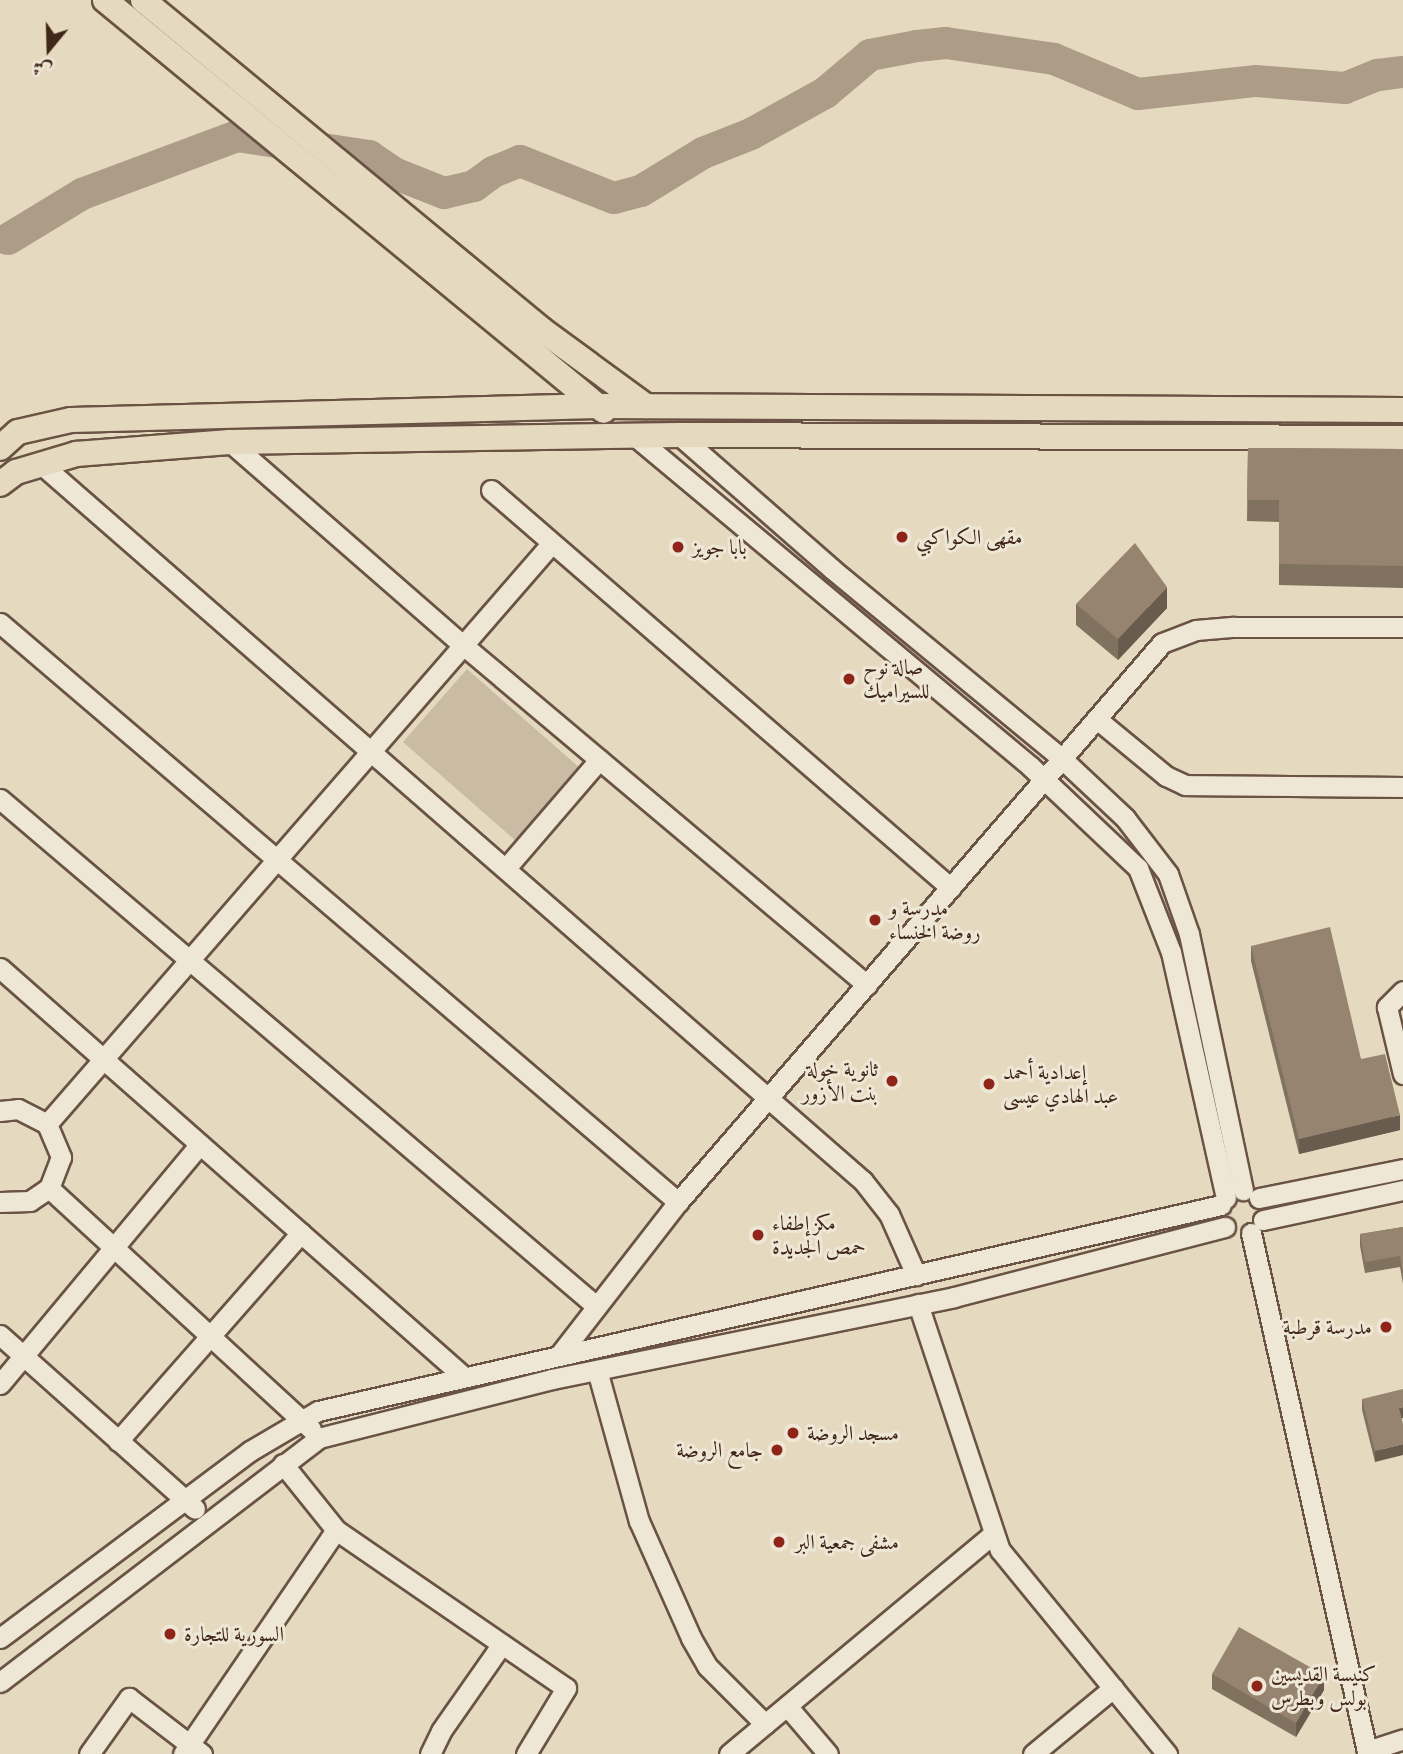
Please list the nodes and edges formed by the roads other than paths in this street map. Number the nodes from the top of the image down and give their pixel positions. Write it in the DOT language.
graph roads {
  1 [pos="105,0"];
  2 [pos="143,0"];
  3 [pos="644,405"];
  4 [pos="598,406"];
  5 [pos="1403,410"];
  6 [pos="679,435"];
  7 [pos="637,438"];
  8 [pos="1403,438"];
  9 [pos="230,442"];
  10 [pos="0,448"];
  11 [pos="41,464"];
  12 [pos="0,484"];
  13 [pos="491,490"];
  14 [pos="551,544"];
  15 [pos="0,623"];
  16 [pos="1403,626"];
  17 [pos="463,645"];
  18 [pos="1098,720"];
  19 [pos="370,751"];
  20 [pos="599,760"];
  21 [pos="1064,760"];
  22 [pos="1046,780"];
  23 [pos="1403,787"];
  24 [pos="0,799"];
  25 [pos="276,858"];
  26 [pos="506,868"];
  27 [pos="951,888"];
  28 [pos="188,960"];
  29 [pos="0,968"];
  30 [pos="867,985"];
  31 [pos="1403,991"];
  32 [pos="104,1057"];
  33 [pos="1403,1074"];
  34 [pos="769,1096"];
  35 [pos="0,1111"];
  36 [pos="47,1124"];
  37 [pos="200,1144"];
  38 [pos="1403,1169"];
  39 [pos="49,1188"];
  40 [pos="1403,1190"];
  41 [pos="1237,1198"];
  42 [pos="0,1202"];
  43 [pos="678,1202"];
  44 [pos="1257,1226"];
  45 [pos="1225,1227"];
  46 [pos="302,1233"];
  47 [pos="117,1249"];
  48 [pos="916,1275"];
  49 [pos="918,1304"];
  50 [pos="595,1305"];
  51 [pos="210,1333"];
  52 [pos="0,1335"];
  53 [pos="560,1354"];
  54 [pos="25,1357"];
  55 [pos="597,1370"];
  56 [pos="463,1376"];
  57 [pos="0,1384"];
  58 [pos="304,1420"];
  59 [pos="319,1438"];
  60 [pos="118,1441"];
  61 [pos="283,1464"];
  62 [pos="186,1502"];
  63 [pos="208,1521"];
  64 [pos="336,1530"];
  65 [pos="993,1534"];
  66 [pos="0,1638"];
  67 [pos="502,1644"];
  68 [pos="0,1682"];
  69 [pos="1112,1688"];
  70 [pos="787,1706"];
  71 [pos="765,1724"];
  72 [pos="1403,1739"];
  73 [pos="192,1751"];
  74 [pos="1365,1753"];
  75 [pos="89,1754"];
  76 [pos="430,1754"];
  77 [pos="526,1754"];
  78 [pos="729,1754"];
  79 [pos="828,1754"];
  80 [pos="1033,1754"];
  81 [pos="1167,1754"];
  1 -- 4 [label="main road"];
  2 -- 3 [label="main road"];
  3 -- 4 [label="main road"];
  3 -- 5 [label="main road"];
  3 -- 6 [label="main road"];
  4 -- 7 [label="main road"];
  4 -- 10 [label="main road"];
  6 -- 7 [label="main road"];
  6 -- 8 [label="main road"];
  6 -- 21 [label="street"];
  7 -- 9 [label="main road"];
  7 -- 22 [label="street"];
  9 -- 11 [label="main road"];
  9 -- 17 [label="street"];
  11 -- 12 [label="main road"];
  11 -- 19 [label="street"];
  13 -- 14 [label="street"];
  14 -- 17 [label="street"];
  14 -- 27 [label="street"];
  15 -- 25 [label="street"];
  16 -- 18 [label="street"];
  17 -- 19 [label="street"];
  17 -- 20 [label="street"];
  18 -- 21 [label="street"];
  18 -- 23 [label="street"];
  19 -- 25 [label="street"];
  19 -- 26 [label="street"];
  20 -- 26 [label="street"];
  20 -- 30 [label="street"];
  21 -- 22 [label="street"];
  21 -- 41 [label="street"];
  22 -- 27 [label="street"];
  22 -- 41 [label="street"];
  24 -- 28 [label="street"];
  25 -- 28 [label="street"];
  25 -- 43 [label="street"];
  26 -- 34 [label="street"];
  27 -- 30 [label="street"];
  28 -- 32 [label="street"];
  28 -- 50 [label="street"];
  29 -- 32 [label="street"];
  30 -- 34 [label="street"];
  31 -- 33 [label="street"];
  32 -- 36 [label="street"];
  32 -- 37 [label="street"];
  34 -- 43 [label="street"];
  34 -- 48 [label="street"];
  35 -- 36 [label="street"];
  36 -- 39 [label="street"];
  37 -- 46 [label="street"];
  37 -- 47 [label="street"];
  38 -- 41 [label="street"];
  39 -- 42 [label="street"];
  39 -- 47 [label="street"];
  40 -- 44 [label="street"];
  41 -- 44 [label="street"];
  41 -- 45 [label="street"];
  41 -- 48 [label="street"];
  43 -- 50 [label="street"];
  44 -- 45 [label="street"];
  44 -- 74 [label="street"];
  45 -- 49 [label="street"];
  46 -- 51 [label="street"];
  46 -- 56 [label="street"];
  47 -- 51 [label="street"];
  47 -- 54 [label="street"];
  48 -- 53 [label="street"];
  49 -- 55 [label="street"];
  49 -- 65 [label="street"];
  50 -- 53 [label="street"];
  51 -- 58 [label="street"];
  51 -- 60 [label="street"];
  52 -- 54 [label="street"];
  53 -- 56 [label="street"];
  54 -- 57 [label="street"];
  54 -- 60 [label="street"];
  55 -- 59 [label="street"];
  55 -- 71 [label="street"];
  56 -- 58 [label="street"];
  58 -- 59 [label="street"];
  58 -- 62 [label="street"];
  59 -- 61 [label="street"];
  60 -- 62 [label="street"];
  61 -- 63 [label="street"];
  61 -- 64 [label="street"];
  62 -- 63 [label="street"];
  62 -- 66 [label="street"];
  63 -- 68 [label="street"];
  64 -- 67 [label="street"];
  64 -- 73 [label="street"];
  65 -- 69 [label="street"];
  65 -- 70 [label="street"];
  67 -- 76 [label="street"];
  67 -- 77 [label="street"];
  69 -- 80 [label="street"];
  69 -- 81 [label="street"];
  70 -- 71 [label="street"];
  70 -- 79 [label="street"];
  71 -- 78 [label="street"];
  72 -- 74 [label="street"];
  73 -- 75 [label="street"];
}
